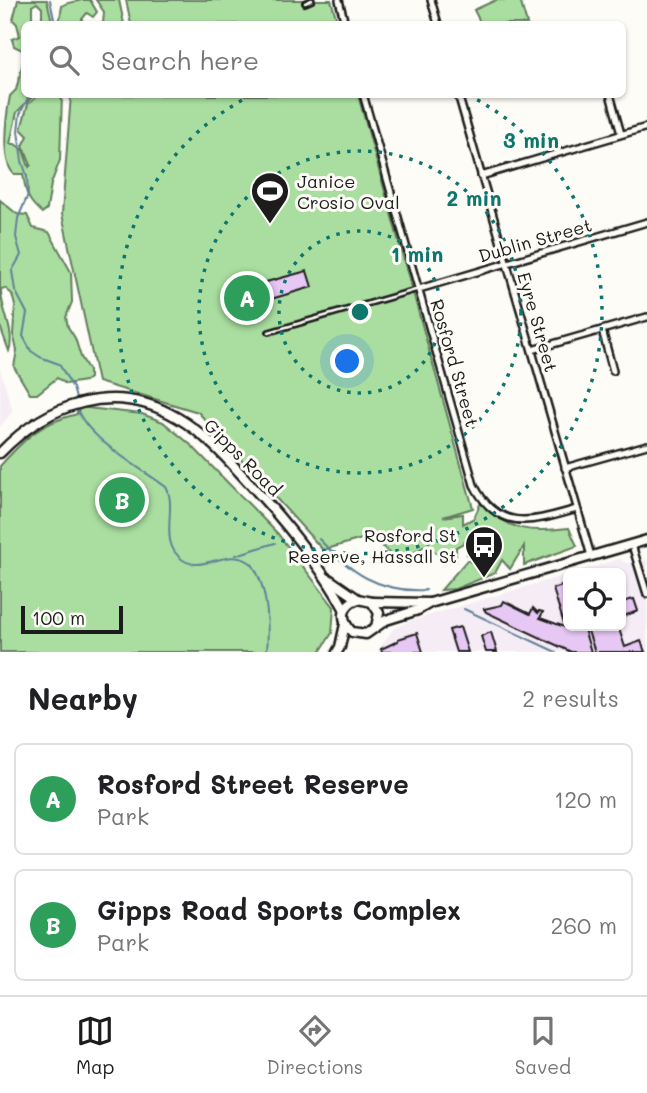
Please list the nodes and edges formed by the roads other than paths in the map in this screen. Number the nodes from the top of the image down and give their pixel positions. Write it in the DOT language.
graph roads {
  1 [pos="312,0"];
  2 [pos="339,0"];
  3 [pos="431,0"];
  4 [pos="305,3"];
  5 [pos="344,21"];
  6 [pos="437,21"];
  7 [pos="364,98"];
  8 [pos="459,98"];
  9 [pos="611,98"];
  10 [pos="647,127"];
  11 [pos="621,134"];
  12 [pos="481,176"];
  13 [pos="647,222"];
  14 [pos="507,263"];
  15 [pos="419,289"];
  16 [pos="647,317"];
  17 [pos="602,330"];
  18 [pos="269,332"];
  19 [pos="531,350"];
  20 [pos="613,371"];
  21 [pos="647,445"];
  22 [pos="0,453"];
  23 [pos="565,468"];
  24 [pos="577,509"];
  25 [pos="647,540"];
  26 [pos="632,545"];
  27 [pos="591,556"];
  28 [pos="327,577"];
  29 [pos="647,594"];
  30 [pos="358,599"];
  31 [pos="372,602"];
  32 [pos="430,603"];
  33 [pos="345,610"];
  34 [pos="345,624"];
  35 [pos="376,627"];
  36 [pos="360,635"];
  37 [pos="338,649"];
  1 -- 4 [label="lane"];
  2 -- 5 [label="street"];
  3 -- 6 [label="street"];
  7 -- 15 [label="street, Rosford Street"];
  8 -- 12 [label="street, Eyre Street"];
  9 -- 11 [label="street"];
  10 -- 11 [label="street"];
  11 -- 12 [label="street"];
  12 -- 14 [label="street, Eyre Street"];
  13 -- 14 [label="street, Dublin Street"];
  14 -- 15 [label="street, Dublin Street"];
  14 -- 19 [label="street, Eyre Street"];
  15 -- 18 [label="lane, Dublin Street"];
  15 -- 24 [label="street, Rosford Street"];
  16 -- 17 [label="street"];
  17 -- 19 [label="street"];
  17 -- 20 [label="street"];
  19 -- 23 [label="street, Eyre Street"];
  21 -- 23 [label="street"];
  22 -- 28 [label="main road, Gipps Road"];
  23 -- 24 [label="street, Eyre Street"];
  24 -- 27 [label="street, Eyre Street"];
  25 -- 26 [label="main road"];
  26 -- 27 [label="main road"];
  26 -- 29 [label="street"];
  27 -- 32 [label="main road"];
  28 -- 30 [label="main road, Gipps Road"];
  28 -- 33 [label="main road, Gipps Road"];
  30 -- 31 [label="main road"];
  30 -- 33 [label="main road"];
  31 -- 32 [label="main road"];
  31 -- 35 [label="main road"];
  32 -- 35 [label="main road"];
  33 -- 34 [label="main road"];
  34 -- 36 [label="main road"];
  34 -- 37 [label="main road"];
  35 -- 36 [label="main road"];
  36 -- 37 [label="main road"];
}
